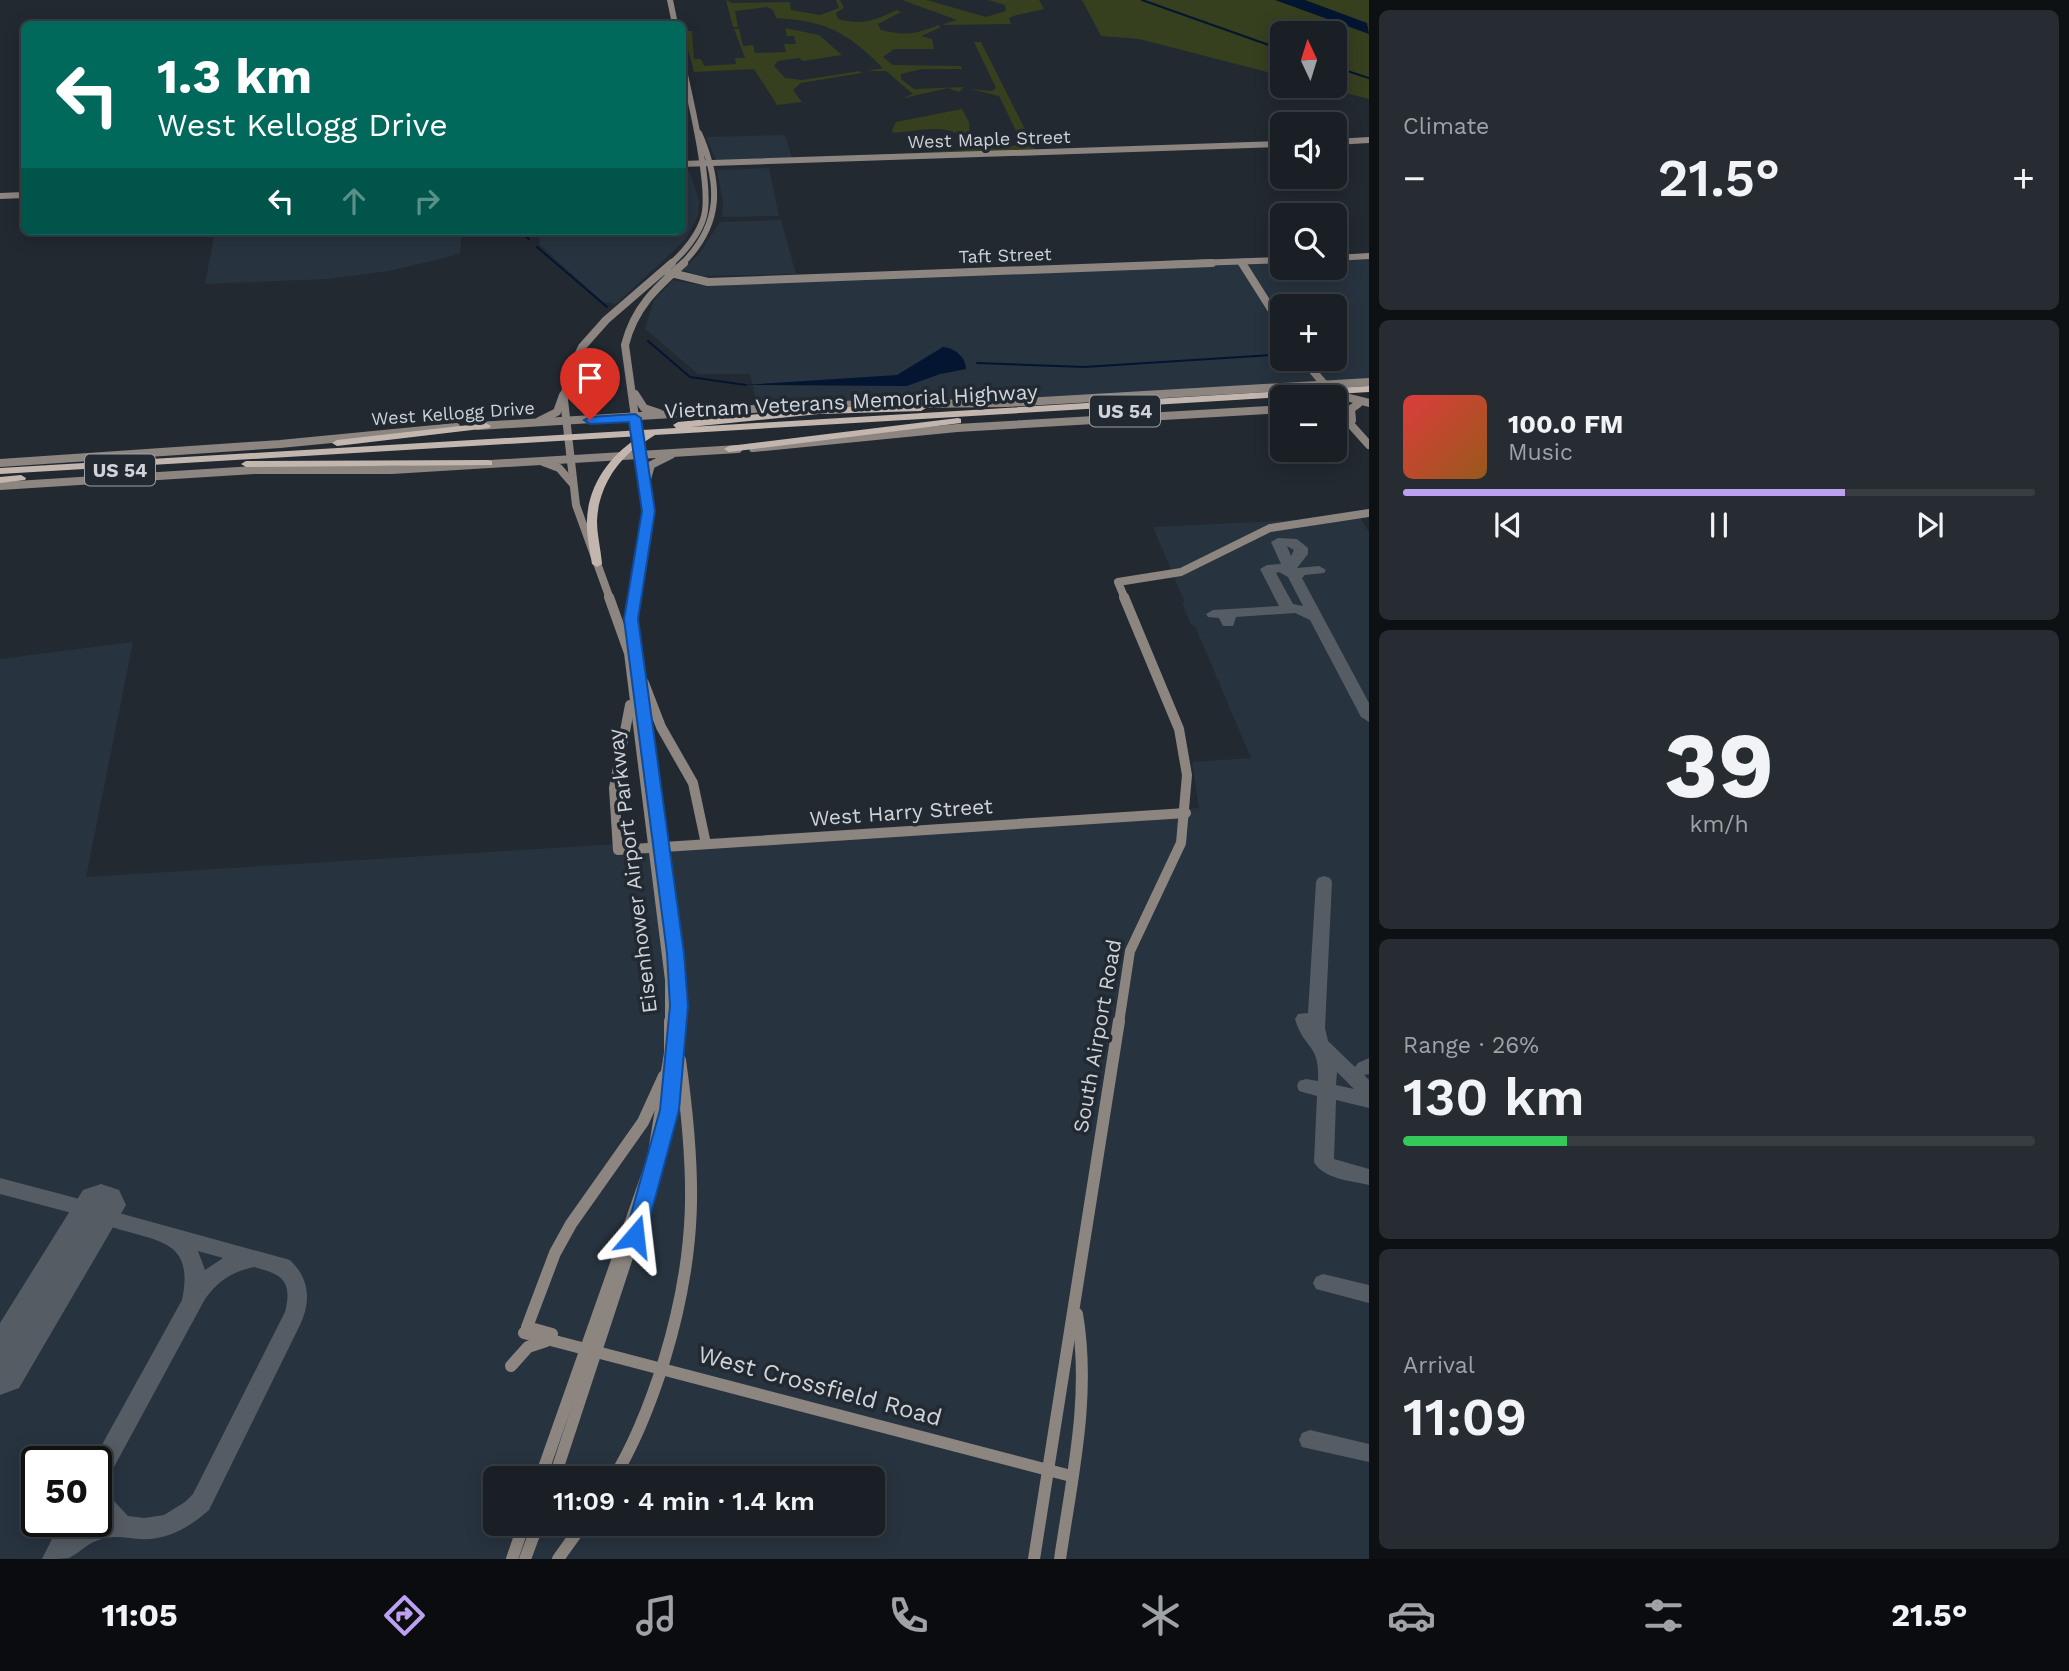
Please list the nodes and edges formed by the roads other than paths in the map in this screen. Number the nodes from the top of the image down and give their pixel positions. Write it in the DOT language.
graph roads {
  1 [pos="670,0"];
  2 [pos="674,21"];
  3 [pos="686,80"];
  4 [pos="697,129"];
  5 [pos="1369,141"];
  6 [pos="1347,142"];
  7 [pos="1270,144"];
  8 [pos="697,165"];
  9 [pos="709,165"];
  10 [pos="686,166"];
  11 [pos="21,195"];
  12 [pos="0,196"];
  13 [pos="708,219"];
  14 [pos="1369,257"];
  15 [pos="1347,258"];
  16 [pos="1270,261"];
  17 [pos="1242,262"];
  18 [pos="667,272"];
  19 [pos="1270,307"];
  20 [pos="1311,371"];
  21 [pos="1316,371"];
  22 [pos="629,382"];
  23 [pos="1321,385"];
  24 [pos="1270,390"];
  25 [pos="1270,391"];
  26 [pos="565,392"];
  27 [pos="1363,393"];
  28 [pos="1347,400"];
  29 [pos="1270,402"];
  30 [pos="1076,408"];
  31 [pos="758,409"];
  32 [pos="855,409"];
  33 [pos="1270,410"];
  34 [pos="677,415"];
  35 [pos="1347,415"];
  36 [pos="1347,417"];
  37 [pos="635,419"];
  38 [pos="967,420"];
  39 [pos="1352,420"];
  40 [pos="568,423"];
  41 [pos="527,424"];
  42 [pos="486,426"];
  43 [pos="1360,433"];
  44 [pos="1369,445"];
  45 [pos="729,449"];
  46 [pos="684,451"];
  47 [pos="639,452"];
  48 [pos="571,456"];
  49 [pos="529,460"];
  50 [pos="173,461"];
  51 [pos="0,463"];
  52 [pos="488,463"];
  53 [pos="229,464"];
  54 [pos="0,470"];
  55 [pos="0,480"];
  56 [pos="0,486"];
  57 [pos="573,487"];
  58 [pos="646,494"];
  59 [pos="1369,513"];
  60 [pos="597,564"];
  61 [pos="639,670"];
  62 [pos="633,692"];
  63 [pos="1186,813"];
  64 [pos="654,824"];
  65 [pos="706,844"];
  66 [pos="660,870"];
  67 [pos="677,1040"];
  68 [pos="668,1066"];
  69 [pos="1075,1309"];
  70 [pos="601,1326"];
  71 [pos="525,1330"];
  72 [pos="558,1342"];
  73 [pos="580,1346"];
  74 [pos="511,1366"];
  75 [pos="662,1367"];
  76 [pos="584,1375"];
  77 [pos="546,1466"];
  78 [pos="558,1466"];
  79 [pos="620,1466"];
  80 [pos="1048,1470"];
  81 [pos="1071,1476"];
  82 [pos="520,1536"];
  83 [pos="534,1536"];
  84 [pos="574,1536"];
  85 [pos="512,1559"];
  86 [pos="525,1559"];
  87 [pos="558,1559"];
  88 [pos="1034,1559"];
  89 [pos="1060,1559"];
  1 -- 2 [label="main road"];
  3 -- 4 [label="main road"];
  4 -- 8 [label="main road"];
  4 -- 9 [label="main road"];
  5 -- 6 [label="main road"];
  7 -- 9 [label="main road, West Maple Street"];
  8 -- 9 [label="main road, West Maple Street"];
  8 -- 10 [label="main road, West Maple Street"];
  8 -- 13 [label="main road"];
  9 -- 13 [label="main road"];
  11 -- 12 [label="main road"];
  13 -- 18 [label="main road, Eisenhower Airport Parkway"];
  14 -- 15 [label="main road"];
  16 -- 17 [label="main road, Taft Street"];
  17 -- 18 [label="main road, Taft Street"];
  17 -- 19 [label="main road"];
  18 -- 22 [label="main road, Eisenhower Airport Parkway"];
  18 -- 26 [label="main road, Eisenhower Airport Parkway"];
  20 -- 23 [label="main road"];
  21 -- 27 [label="main road"];
  22 -- 34 [label="main road"];
  22 -- 37 [label="main road, Eisenhower Airport Parkway"];
  24 -- 31 [label="main road, West Kellogg Drive"];
  25 -- 30 [label="highway, Vietnam Veterans Memorial Highway / US 54"];
  26 -- 40 [label="main road, Eisenhower Airport Parkway"];
  26 -- 41 [label="main road"];
  27 -- 28 [label="highway"];
  27 -- 39 [label="main road"];
  29 -- 38 [label="highway, Vietnam Veterans Memorial Highway / US 54"];
  30 -- 32 [label="highway"];
  30 -- 50 [label="highway, Vietnam Veterans Memorial Highway / US 54"];
  31 -- 32 [label="highway"];
  31 -- 34 [label="main road, West Kellogg Drive"];
  32 -- 60 [label="highway"];
  33 -- 45 [label="main road"];
  34 -- 37 [label="main road, West Kellogg Drive"];
  35 -- 39 [label="main road"];
  36 -- 43 [label="main road"];
  37 -- 40 [label="main road, West Kellogg Drive"];
  37 -- 47 [label="main road, Eisenhower Airport Parkway"];
  38 -- 45 [label="highway"];
  38 -- 53 [label="highway, Vietnam Veterans Memorial Highway / US 54"];
  39 -- 43 [label="main road"];
  40 -- 41 [label="main road, West Kellogg Drive"];
  40 -- 48 [label="main road, Eisenhower Airport Parkway"];
  41 -- 42 [label="main road, West Kellogg Drive"];
  42 -- 50 [label="highway"];
  42 -- 51 [label="main road, West Kellogg Drive"];
  43 -- 44 [label="main road"];
  45 -- 46 [label="main road"];
  46 -- 47 [label="main road"];
  46 -- 58 [label="main road"];
  47 -- 48 [label="main road"];
  47 -- 58 [label="main road, Eisenhower Airport Parkway"];
  48 -- 49 [label="main road"];
  48 -- 57 [label="main road, Eisenhower Airport Parkway"];
  49 -- 52 [label="main road"];
  49 -- 57 [label="main road"];
  50 -- 54 [label="highway, Vietnam Veterans Memorial Highway / US 54"];
  52 -- 53 [label="highway"];
  52 -- 56 [label="main road"];
  53 -- 55 [label="highway, Vietnam Veterans Memorial Highway / US 54"];
  57 -- 60 [label="main road, Eisenhower Airport Parkway"];
  58 -- 61 [label="main road, Eisenhower Airport Parkway"];
  59 -- 63 [label="main road, South Airport Road"];
  60 -- 62 [label="main road, Eisenhower Airport Parkway"];
  61 -- 64 [label="main road, Eisenhower Airport Parkway"];
  61 -- 65 [label="main road"];
  62 -- 64 [label="main road, Eisenhower Airport Parkway"];
  62 -- 65 [label="main road, West Harry Street"];
  63 -- 65 [label="main road, West Harry Street"];
  63 -- 69 [label="main road, South Airport Road"];
  64 -- 66 [label="main road, Eisenhower Airport Parkway"];
  66 -- 67 [label="main road, Eisenhower Airport Parkway"];
  66 -- 68 [label="main road, Eisenhower Airport Parkway"];
  67 -- 70 [label="main road, Eisenhower Airport Parkway"];
  67 -- 75 [label="main road"];
  68 -- 70 [label="main road, Eisenhower Airport Parkway"];
  68 -- 71 [label="main road"];
  69 -- 80 [label="main road, South Airport Road"];
  69 -- 81 [label="main road, South Airport Road"];
  70 -- 76 [label="main road, Eisenhower Airport Parkway"];
  71 -- 72 [label="main road, West Crossfield Road"];
  71 -- 73 [label="main road, West Crossfield Road"];
  72 -- 73 [label="main road, West Crossfield Road"];
  72 -- 74 [label="main road"];
  73 -- 75 [label="main road, West Crossfield Road"];
  75 -- 79 [label="main road"];
  75 -- 80 [label="main road, West Crossfield Road"];
  76 -- 77 [label="main road, Eisenhower Airport Parkway"];
  76 -- 78 [label="main road, Eisenhower Airport Parkway"];
  80 -- 81 [label="main road, West Crossfield Road"];
  80 -- 88 [label="main road, South Airport Road"];
  81 -- 89 [label="main road, South Airport Road"];
  82 -- 85 [label="main road"];
  83 -- 86 [label="main road"];
  84 -- 87 [label="main road"];
}
